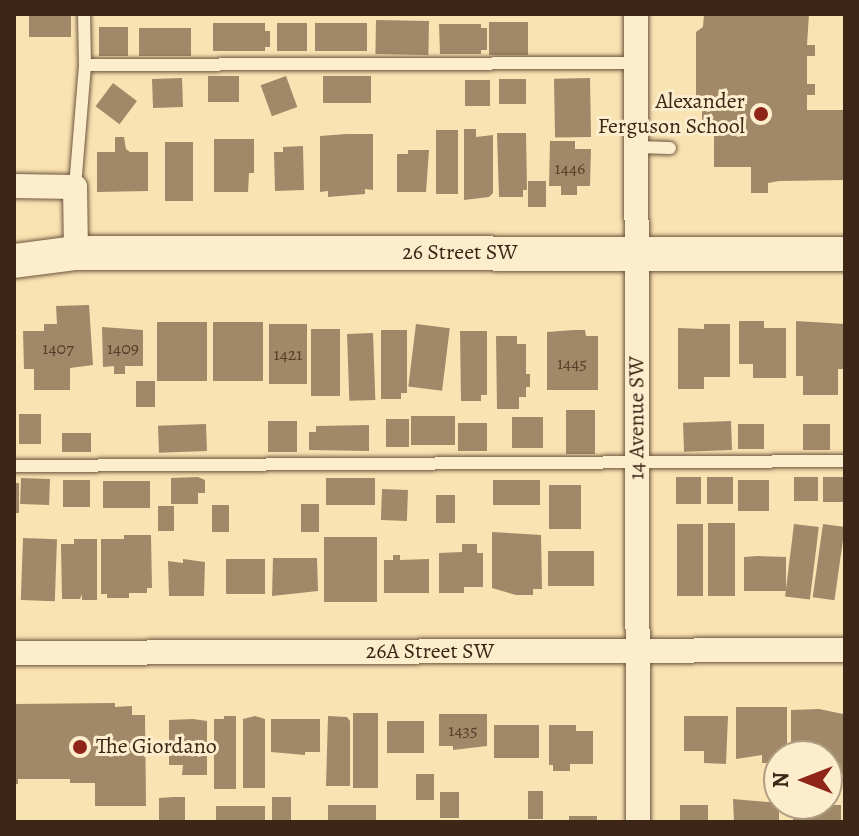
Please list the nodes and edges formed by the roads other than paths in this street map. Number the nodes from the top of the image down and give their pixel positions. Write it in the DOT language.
graph roads {
  1 [pos="84,14"];
  2 [pos="636,14"];
  3 [pos="636,63"];
  4 [pos="85,65"];
  5 [pos="637,147"];
  6 [pos="670,148"];
  7 [pos="14,186"];
  8 [pos="75,187"];
  9 [pos="14,243"];
  10 [pos="76,253"];
  11 [pos="638,253"];
  12 [pos="845,254"];
  13 [pos="14,261"];
  14 [pos="637,461"];
  15 [pos="845,461"];
  16 [pos="14,466"];
  17 [pos="845,650"];
  18 [pos="638,652"];
  19 [pos="14,653"];
  20 [pos="638,822"];
  1 -- 4 [label="lane"];
  2 -- 3 [label="street, 14 Avenue SW"];
  3 -- 4 [label="lane"];
  3 -- 5 [label="street, 14 Avenue SW"];
  4 -- 8 [label="lane"];
  5 -- 6 [label="lane"];
  5 -- 11 [label="street, 14 Avenue SW"];
  7 -- 8 [label="street"];
  8 -- 10 [label="street"];
  9 -- 10 [label="street, 26 Street SW"];
  10 -- 11 [label="street, 26 Street SW"];
  10 -- 13 [label="street, 26 Street SW"];
  11 -- 12 [label="street, 26 Street SW"];
  11 -- 14 [label="street, 14 Avenue SW"];
  14 -- 15 [label="lane"];
  14 -- 16 [label="lane"];
  14 -- 18 [label="street, 14 Avenue SW"];
  17 -- 18 [label="street, 26A Street SW"];
  18 -- 19 [label="street, 26A Street SW"];
  18 -- 20 [label="street, 14 Avenue SW"];
}
